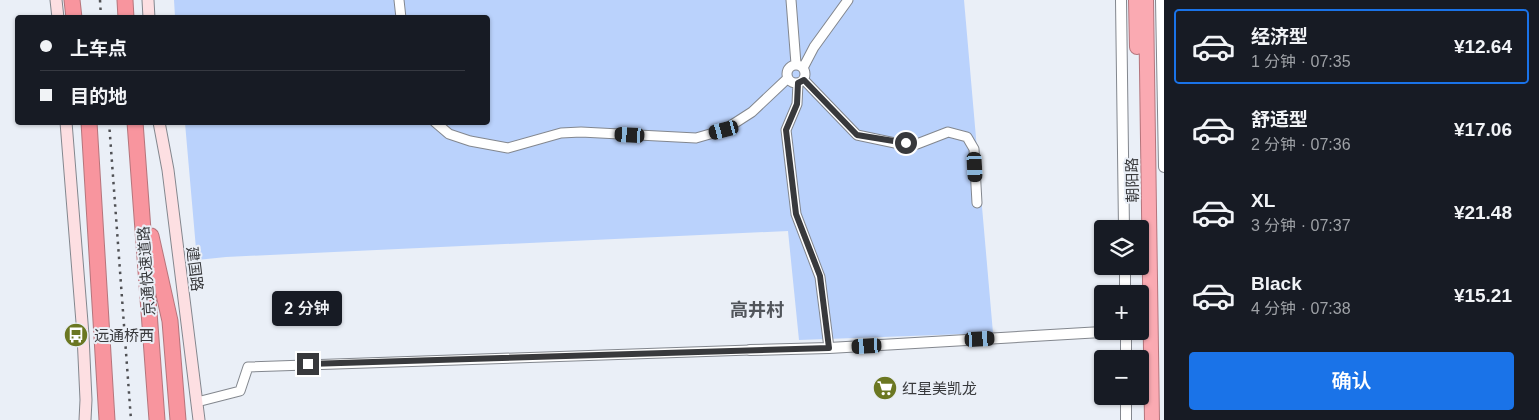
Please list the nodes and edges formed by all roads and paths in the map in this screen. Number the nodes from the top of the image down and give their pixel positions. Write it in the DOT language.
graph roads {
  1 [pos="56,0"];
  2 [pos="72,0"];
  3 [pos="79,0"];
  4 [pos="125,0"];
  5 [pos="131,0"];
  6 [pos="148,0"];
  7 [pos="399,0"];
  8 [pos="791,0"];
  9 [pos="848,0"];
  10 [pos="1121,0"];
  11 [pos="1136,0"];
  12 [pos="1146,0"];
  13 [pos="1161,0"];
  14 [pos="58,15"];
  15 [pos="74,15"];
  16 [pos="81,15"];
  17 [pos="126,15"];
  18 [pos="131,15"];
  19 [pos="149,15"];
  20 [pos="401,15"];
  21 [pos="799,66"];
  22 [pos="788,78"];
  23 [pos="801,81"];
  24 [pos="66,125"];
  25 [pos="88,125"];
  26 [pos="134,125"];
  27 [pos="160,125"];
  28 [pos="438,125"];
  29 [pos="1164,167"];
  30 [pos="140,184"];
  31 [pos="977,203"];
  32 [pos="1124,220"];
  33 [pos="1140,220"];
  34 [pos="1140,275"];
  35 [pos="1094,332"];
  36 [pos="829,348"];
  37 [pos="750,350"];
  38 [pos="197,402"];
  39 [pos="1126,405"];
  40 [pos="98,419"];
  41 [pos="157,420"];
  42 [pos="178,420"];
  43 [pos="199,420"];
  44 [pos="1126,420"];
  45 [pos="1143,420"];
  46 [pos="1152,420"];
  1 -- 14 [label="main road"];
  2 -- 15 [label="highway"];
  3 -- 16 [label="highway"];
  4 -- 17 [label="highway"];
  5 -- 18 [label="highway"];
  6 -- 19 [label="main road"];
  7 -- 20 [label="street"];
  8 -- 21 [label="street"];
  9 -- 21 [label="street"];
  10 -- 32 [label="street, 朝阳路"];
  11 -- 33 [label="highway, 朝阳路"];
  12 -- 46 [label="highway, 朝阳路"];
  13 -- 29 [label="street"];
  21 -- 22 [label="street"];
  21 -- 23 [label="street"];
  22 -- 23 [label="street"];
  22 -- 28 [label="street"];
  23 -- 31 [label="street"];
  23 -- 36 [label="street"];
  24 -- 40 [label="main road"];
  25 -- 40 [label="highway"];
  26 -- 30 [label="highway, 京通快速道路"];
  27 -- 38 [label="main road, 建国路"];
  30 -- 41 [label="highway, 京通快速道路"];
  30 -- 42 [label="highway"];
  34 -- 45 [label="highway"];
  35 -- 36 [label="street"];
  36 -- 37 [label="street"];
  37 -- 38 [label="street"];
  38 -- 43 [label="main road, 建国路"];
  39 -- 44 [label="street"];
}
